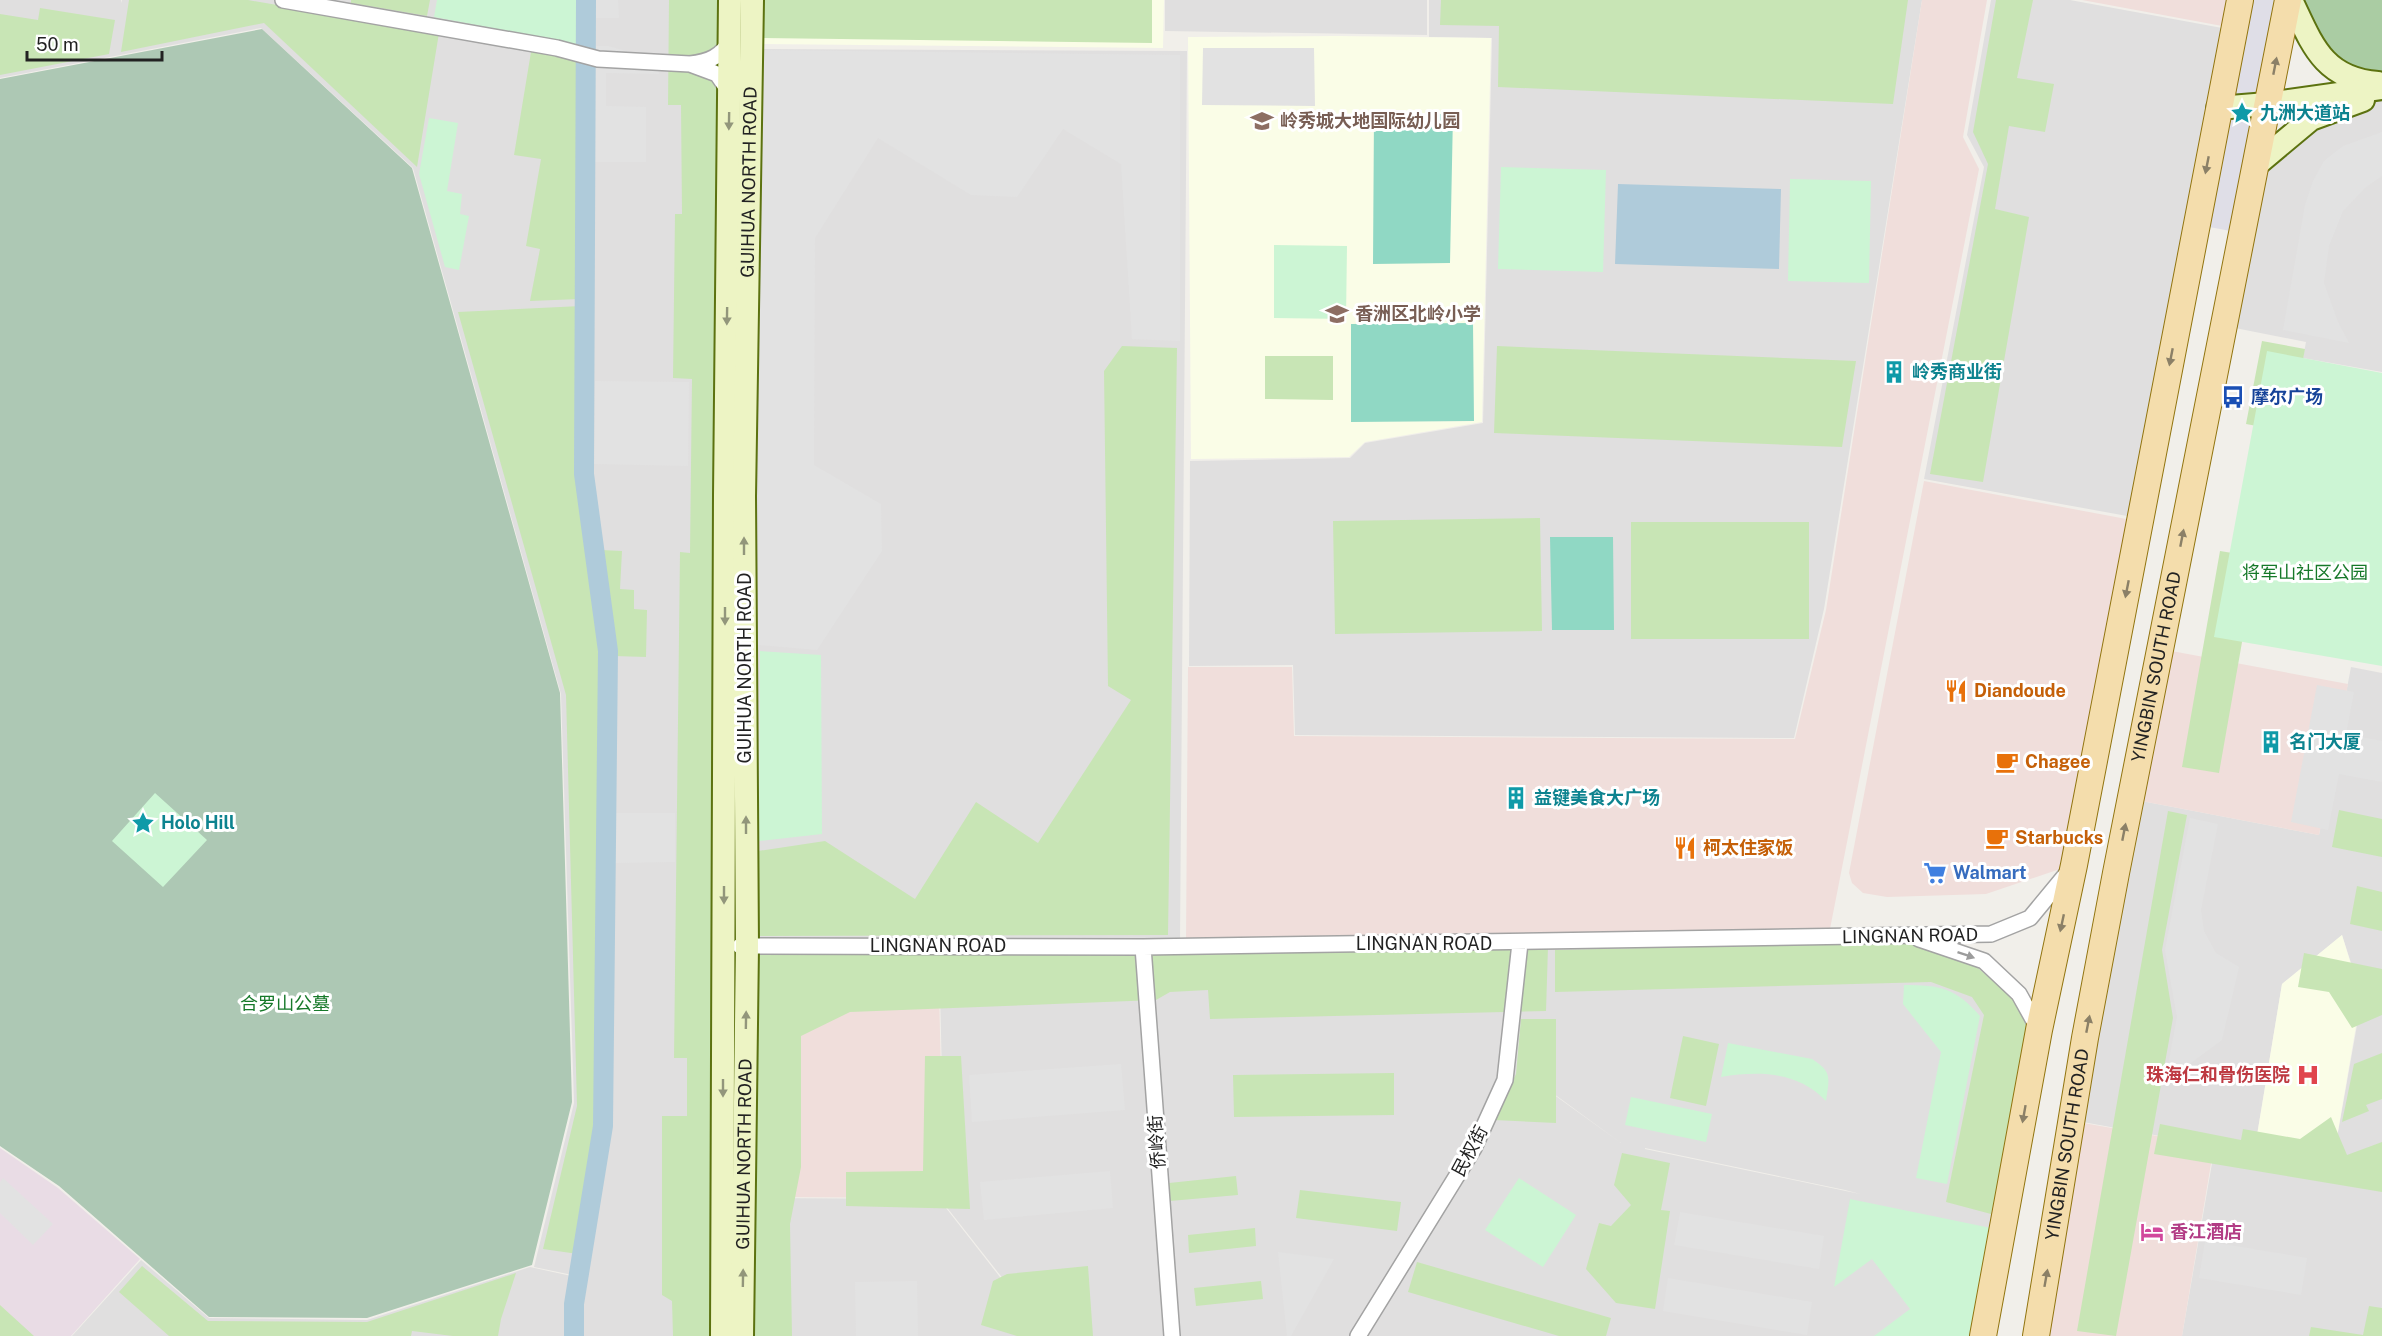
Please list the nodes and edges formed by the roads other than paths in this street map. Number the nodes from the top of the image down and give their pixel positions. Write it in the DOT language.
graph roads {
  1 [pos="283,0"];
  2 [pos="730,0"];
  3 [pos="752,0"];
  4 [pos="2240,0"];
  5 [pos="2290,0"];
  6 [pos="730,39"];
  7 [pos="690,64"];
  8 [pos="2382,86"];
  9 [pos="729,92"];
  10 [pos="2382,92"];
  11 [pos="2267,104"];
  12 [pos="2218,108"];
  13 [pos="2256,165"];
  14 [pos="2074,866"];
  15 [pos="1911,936"];
  16 [pos="1520,943"];
  17 [pos="724,945"];
  18 [pos="747,946"];
  19 [pos="1143,947"];
  20 [pos="2039,1030"];
  21 [pos="722,1336"];
  22 [pos="742,1336"];
  23 [pos="1172,1336"];
  24 [pos="1358,1336"];
  25 [pos="1983,1336"];
  26 [pos="2036,1336"];
  1 -- 7 [label="street"];
  2 -- 6 [label="main road, GUIHUA NORTH ROAD"];
  18 -- 3 [label="main road, GUIHUA NORTH ROAD, one-way"];
  4 -- 12 [label="main road"];
  5 -- 8 [label="main road"];
  11 -- 5 [label="main road, YINGBIN SOUTH ROAD, one-way"];
  6 -- 7 [label="street"];
  6 -- 9 [label="main road, GUIHUA NORTH ROAD"];
  7 -- 9 [label="street"];
  8 -- 11 [label="main road"];
  9 -- 17 [label="main road, GUIHUA NORTH ROAD, one-way"];
  10 -- 13 [label="main road"];
  11 -- 12 [label="main road"];
  11 -- 13 [label="main road, YINGBIN SOUTH ROAD"];
  12 -- 14 [label="main road, one-way"];
  26 -- 13 [label="main road, YINGBIN SOUTH ROAD, one-way"];
  14 -- 15 [label="street, LINGNAN ROAD"];
  14 -- 20 [label="main road, one-way"];
  15 -- 16 [label="street, LINGNAN ROAD"];
  15 -- 20 [label="street, one-way"];
  16 -- 19 [label="street, LINGNAN ROAD"];
  16 -- 24 [label="street, 民权街"];
  17 -- 18 [label="street, LINGNAN ROAD"];
  17 -- 21 [label="main road, GUIHUA NORTH ROAD, one-way"];
  18 -- 19 [label="street, LINGNAN ROAD"];
  22 -- 18 [label="main road, GUIHUA NORTH ROAD, one-way"];
  19 -- 23 [label="street, 侨岭街"];
  20 -- 25 [label="main road, one-way"];
}
